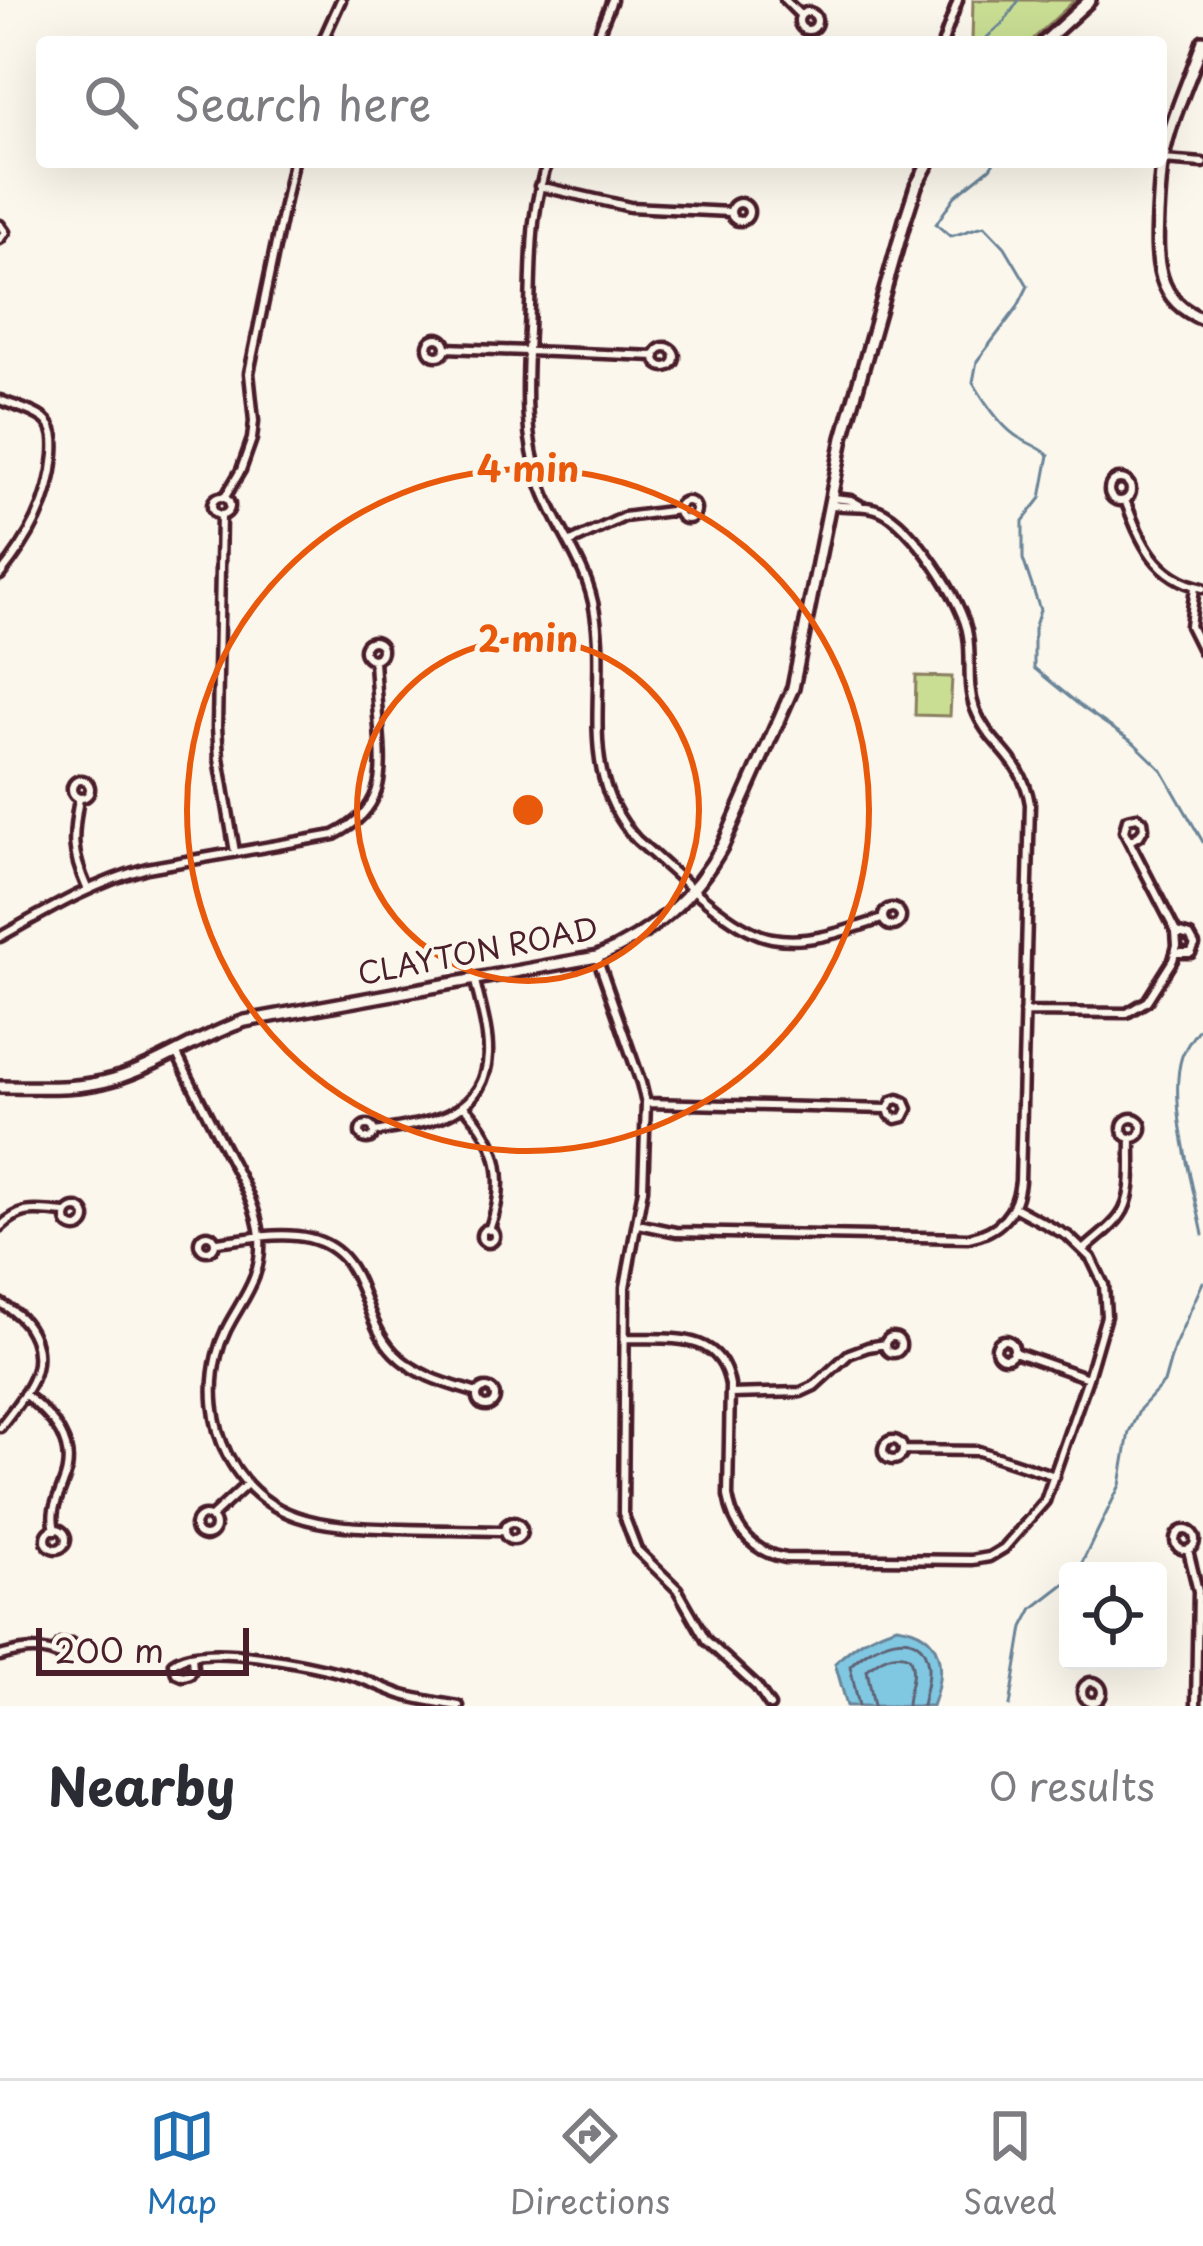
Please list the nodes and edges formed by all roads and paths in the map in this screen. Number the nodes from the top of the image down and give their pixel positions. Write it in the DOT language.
graph roads {
  1 [pos="341,0"];
  2 [pos="612,0"];
  3 [pos="785,0"];
  4 [pos="1090,0"];
  5 [pos="957,1"];
  6 [pos="800,14"];
  7 [pos="325,36"];
  8 [pos="597,36"];
  9 [pos="946,36"];
  10 [pos="1051,36"];
  11 [pos="1203,41"];
  12 [pos="1167,146"];
  13 [pos="1167,160"];
  14 [pos="1203,163"];
  15 [pos="292,168"];
  16 [pos="546,168"];
  17 [pos="926,168"];
  18 [pos="1162,168"];
  19 [pos="539,186"];
  20 [pos="730,212"];
  21 [pos="0,225"];
  22 [pos="0,239"];
  23 [pos="1203,319"];
  24 [pos="446,347"];
  25 [pos="528,351"];
  26 [pos="656,356"];
  27 [pos="0,400"];
  28 [pos="225,497"];
  29 [pos="830,500"];
  30 [pos="1125,500"];
  31 [pos="678,511"];
  32 [pos="221,515"];
  33 [pos="571,542"];
  34 [pos="0,575"];
  35 [pos="1199,588"];
  36 [pos="1203,652"];
  37 [pos="374,659"];
  38 [pos="79,799"];
  39 [pos="1130,841"];
  40 [pos="235,853"];
  41 [pos="88,888"];
  42 [pos="694,888"];
  43 [pos="882,919"];
  44 [pos="1176,932"];
  45 [pos="0,937"];
  46 [pos="1175,953"];
  47 [pos="597,957"];
  48 [pos="475,981"];
  49 [pos="1024,1012"];
  50 [pos="176,1052"];
  51 [pos="0,1087"];
  52 [pos="646,1102"];
  53 [pos="464,1106"];
  54 [pos="888,1109"];
  55 [pos="375,1132"];
  56 [pos="1131,1138"];
  57 [pos="1014,1208"];
  58 [pos="65,1214"];
  59 [pos="638,1224"];
  60 [pos="0,1227"];
  61 [pos="489,1230"];
  62 [pos="260,1238"];
  63 [pos="216,1242"];
  64 [pos="1084,1250"];
  65 [pos="0,1304"];
  66 [pos="625,1338"];
  67 [pos="885,1344"];
  68 [pos="1014,1352"];
  69 [pos="1088,1378"];
  70 [pos="477,1393"];
  71 [pos="24,1394"];
  72 [pos="730,1394"];
  73 [pos="0,1427"];
  74 [pos="903,1450"];
  75 [pos="1054,1476"];
  76 [pos="247,1484"];
  77 [pos="210,1518"];
  78 [pos="55,1530"];
  79 [pos="503,1532"];
  80 [pos="1188,1550"];
  81 [pos="56,1651"];
  82 [pos="0,1656"];
  83 [pos="187,1657"];
  84 [pos="460,1706"];
  85 [pos="770,1706"];
  86 [pos="1196,1706"];
  1 -- 7 [label="street"];
  2 -- 8 [label="street"];
  3 -- 6 [label="street"];
  4 -- 10 [label="main road"];
  5 -- 9 [label="street"];
  11 -- 12 [label="main road"];
  13 -- 14 [label="street"];
  15 -- 28 [label="street"];
  16 -- 19 [label="street"];
  17 -- 29 [label="main road, CLAYTON ROAD"];
  18 -- 23 [label="main road"];
  19 -- 20 [label="street"];
  19 -- 25 [label="street"];
  21 -- 22 [label="street"];
  24 -- 25 [label="street"];
  25 -- 26 [label="street"];
  25 -- 33 [label="street"];
  27 -- 34 [label="street"];
  28 -- 32 [label="street"];
  28 -- 32 [label="street"];
  29 -- 42 [label="main road, CLAYTON ROAD"];
  29 -- 49 [label="street"];
  30 -- 35 [label="street"];
  31 -- 33 [label="street"];
  32 -- 40 [label="street"];
  33 -- 42 [label="street"];
  35 -- 36 [label="street"];
  37 -- 40 [label="street"];
  38 -- 41 [label="street"];
  39 -- 44 [label="street"];
  40 -- 41 [label="street"];
  41 -- 45 [label="street"];
  42 -- 43 [label="street"];
  42 -- 47 [label="main road, CLAYTON ROAD"];
  44 -- 46 [label="street"];
  44 -- 46 [label="street"];
  46 -- 49 [label="street"];
  47 -- 48 [label="main road, CLAYTON ROAD"];
  47 -- 52 [label="street"];
  48 -- 50 [label="main road, CLAYTON ROAD"];
  48 -- 53 [label="street"];
  49 -- 57 [label="street"];
  50 -- 51 [label="main road, CLAYTON ROAD"];
  50 -- 62 [label="street"];
  52 -- 54 [label="street"];
  52 -- 59 [label="street"];
  53 -- 55 [label="street"];
  53 -- 61 [label="street"];
  56 -- 64 [label="street"];
  57 -- 59 [label="street"];
  57 -- 64 [label="street"];
  58 -- 60 [label="street"];
  59 -- 66 [label="street"];
  62 -- 63 [label="street"];
  62 -- 70 [label="street"];
  62 -- 76 [label="street"];
  64 -- 69 [label="street"];
  65 -- 71 [label="street"];
  66 -- 72 [label="street"];
  66 -- 85 [label="street"];
  67 -- 72 [label="street"];
  68 -- 69 [label="street"];
  69 -- 75 [label="street"];
  71 -- 73 [label="street"];
  71 -- 78 [label="street"];
  72 -- 75 [label="street"];
  74 -- 75 [label="street"];
  76 -- 77 [label="street"];
  76 -- 79 [label="street"];
  80 -- 86 [label="street"];
  81 -- 82 [label="street"];
  83 -- 84 [label="street"];
}
